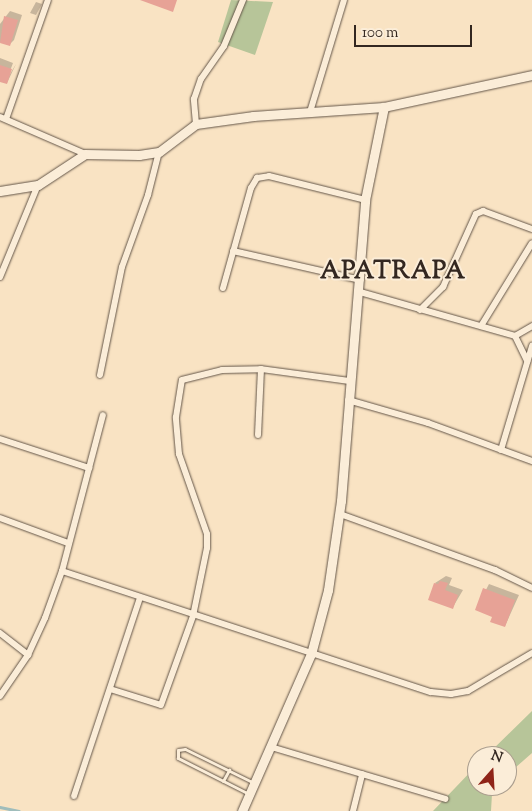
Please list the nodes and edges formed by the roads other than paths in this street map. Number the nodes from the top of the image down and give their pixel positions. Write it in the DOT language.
graph roads {
  1 [pos="48,0"];
  2 [pos="243,0"];
  3 [pos="344,0"];
  4 [pos="532,75"];
  5 [pos="384,108"];
  6 [pos="310,112"];
  7 [pos="3,118"];
  8 [pos="196,124"];
  9 [pos="158,152"];
  10 [pos="85,154"];
  11 [pos="38,184"];
  12 [pos="0,191"];
  13 [pos="365,200"];
  14 [pos="532,229"];
  15 [pos="532,243"];
  16 [pos="233,252"];
  17 [pos="0,277"];
  18 [pos="361,280"];
  19 [pos="223,288"];
  20 [pos="360,292"];
  21 [pos="420,310"];
  22 [pos="481,326"];
  23 [pos="532,326"];
  24 [pos="515,336"];
  25 [pos="532,346"];
  26 [pos="527,361"];
  27 [pos="261,369"];
  28 [pos="100,374"];
  29 [pos="350,381"];
  30 [pos="348,400"];
  31 [pos="103,415"];
  32 [pos="258,436"];
  33 [pos="0,439"];
  34 [pos="502,450"];
  35 [pos="532,461"];
  36 [pos="89,468"];
  37 [pos="340,514"];
  38 [pos="0,518"];
  39 [pos="68,542"];
  40 [pos="62,571"];
  41 [pos="532,588"];
  42 [pos="140,598"];
  43 [pos="192,616"];
  44 [pos="0,633"];
  45 [pos="532,653"];
  46 [pos="311,654"];
  47 [pos="28,655"];
  48 [pos="110,689"];
  49 [pos="0,696"];
  50 [pos="271,747"];
  51 [pos="229,770"];
  52 [pos="362,774"];
  53 [pos="223,781"];
  54 [pos="255,783"];
  55 [pos="250,794"];
  56 [pos="74,796"];
  57 [pos="445,799"];
  58 [pos="242,811"];
  59 [pos="353,811"];
  1 -- 7 [label="street"];
  2 -- 8 [label="street"];
  3 -- 6 [label="street"];
  4 -- 5 [label="street"];
  5 -- 6 [label="street"];
  5 -- 13 [label="street"];
  6 -- 8 [label="street"];
  7 -- 10 [label="street"];
  8 -- 9 [label="street"];
  9 -- 10 [label="street"];
  9 -- 28 [label="street"];
  10 -- 11 [label="street"];
  11 -- 12 [label="street"];
  11 -- 17 [label="street"];
  13 -- 16 [label="street"];
  13 -- 18 [label="street"];
  14 -- 21 [label="street"];
  15 -- 22 [label="street"];
  16 -- 18 [label="street"];
  16 -- 19 [label="street"];
  18 -- 20 [label="street"];
  20 -- 21 [label="street"];
  20 -- 29 [label="street"];
  21 -- 22 [label="street"];
  22 -- 24 [label="street"];
  23 -- 24 [label="street"];
  24 -- 26 [label="street"];
  25 -- 26 [label="street"];
  26 -- 34 [label="street"];
  27 -- 29 [label="street"];
  27 -- 32 [label="street"];
  27 -- 43 [label="street"];
  29 -- 30 [label="street"];
  30 -- 34 [label="street"];
  30 -- 37 [label="street"];
  31 -- 36 [label="street"];
  33 -- 36 [label="street"];
  34 -- 35 [label="street"];
  36 -- 39 [label="street"];
  37 -- 41 [label="street"];
  37 -- 46 [label="street"];
  38 -- 39 [label="street"];
  39 -- 40 [label="street"];
  40 -- 42 [label="street"];
  40 -- 47 [label="street"];
  42 -- 43 [label="street"];
  42 -- 48 [label="street"];
  43 -- 46 [label="street"];
  43 -- 48 [label="street"];
  44 -- 47 [label="street"];
  45 -- 46 [label="street"];
  46 -- 50 [label="street"];
  47 -- 49 [label="street"];
  48 -- 56 [label="street"];
  50 -- 52 [label="street"];
  50 -- 54 [label="street"];
  51 -- 53 [label="lane"];
  51 -- 53 [label="lane"];
  51 -- 54 [label="lane"];
  52 -- 57 [label="street"];
  52 -- 59 [label="street"];
  53 -- 55 [label="lane"];
  54 -- 55 [label="street"];
  55 -- 58 [label="street"];
}
